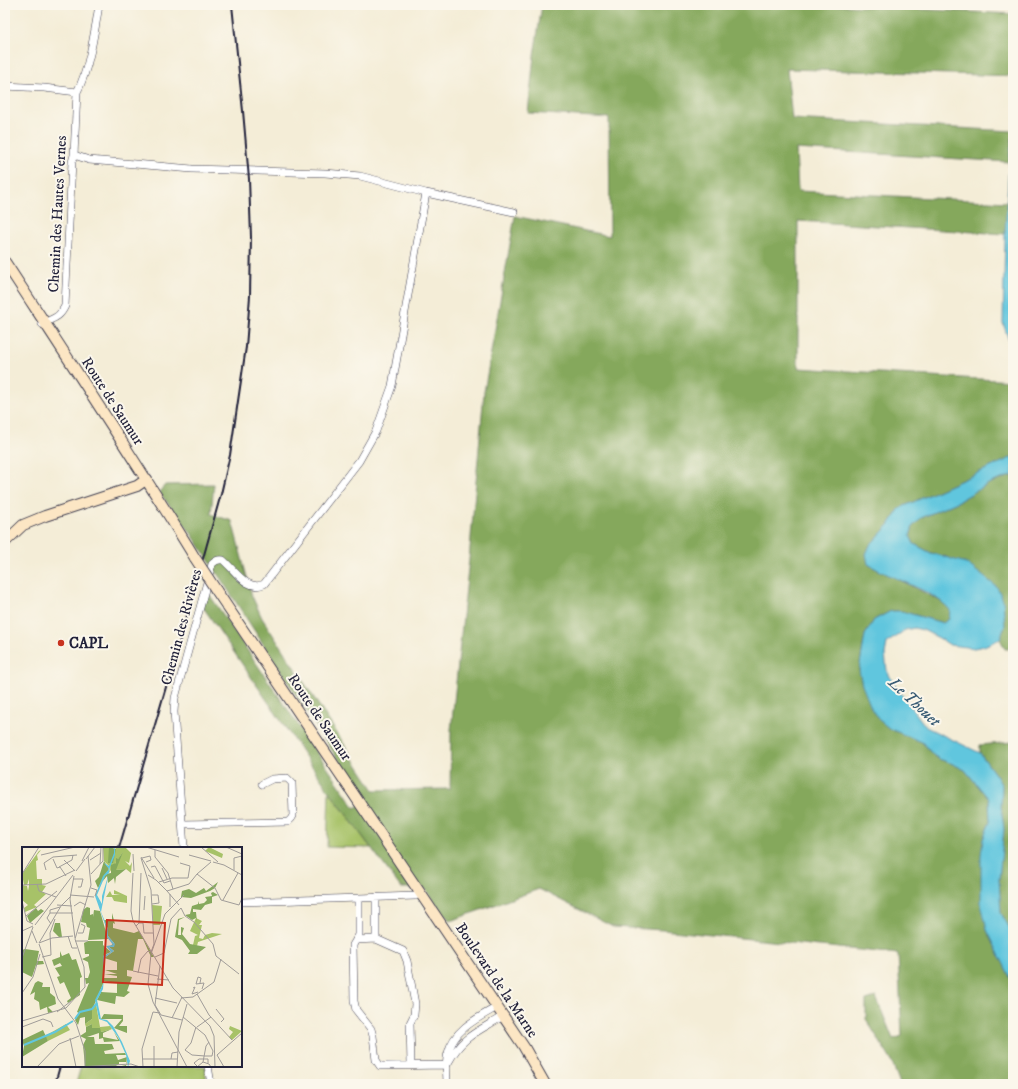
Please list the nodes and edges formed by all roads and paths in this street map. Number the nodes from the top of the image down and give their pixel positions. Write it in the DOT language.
graph roads {
  1 [pos="99,5"];
  2 [pos="5,86"];
  3 [pos="77,92"];
  4 [pos="74,155"];
  5 [pos="426,193"];
  6 [pos="514,212"];
  7 [pos="5,262"];
  8 [pos="5,270"];
  9 [pos="42,324"];
  10 [pos="145,480"];
  11 [pos="5,542"];
  12 [pos="262,784"];
  13 [pos="183,824"];
  14 [pos="184,847"];
  15 [pos="421,893"];
  16 [pos="376,897"];
  17 [pos="359,898"];
  18 [pos="242,902"];
  19 [pos="376,939"];
  20 [pos="356,940"];
  21 [pos="497,1007"];
  22 [pos="503,1016"];
  23 [pos="411,1065"];
  24 [pos="447,1065"];
  25 [pos="208,1067"];
  26 [pos="211,1084"];
  27 [pos="447,1084"];
  28 [pos="544,1084"];
  1 -- 3 [label="street, Chemin des Hautes Vernes"];
  2 -- 3 [label="street"];
  3 -- 4 [label="street, Chemin des Hautes Vernes"];
  4 -- 5 [label="street"];
  4 -- 9 [label="street, Chemin des Hautes Vernes"];
  5 -- 6 [label="street"];
  5 -- 13 [label="street, Chemin des Rivières"];
  7 -- 9 [label="main road, Route de Saumur"];
  8 -- 9 [label="main road, Route de Saumur"];
  9 -- 10 [label="main road, Route de Saumur"];
  10 -- 11 [label="main road"];
  10 -- 15 [label="main road, Route de Saumur, bridge"];
  12 -- 13 [label="street"];
  13 -- 14 [label="street, Chemin des Rivières"];
  15 -- 16 [label="street"];
  15 -- 21 [label="main road, Boulevard de la Marne"];
  16 -- 17 [label="street"];
  16 -- 19 [label="street"];
  17 -- 18 [label="street"];
  17 -- 20 [label="street"];
  19 -- 20 [label="street"];
  19 -- 23 [label="street"];
  20 -- 23 [label="street"];
  21 -- 22 [label="main road, Boulevard de la Marne"];
  21 -- 24 [label="street"];
  22 -- 24 [label="street"];
  22 -- 28 [label="main road, Boulevard de la Marne"];
  23 -- 24 [label="street"];
  24 -- 27 [label="street"];
  25 -- 26 [label="street"];
}
